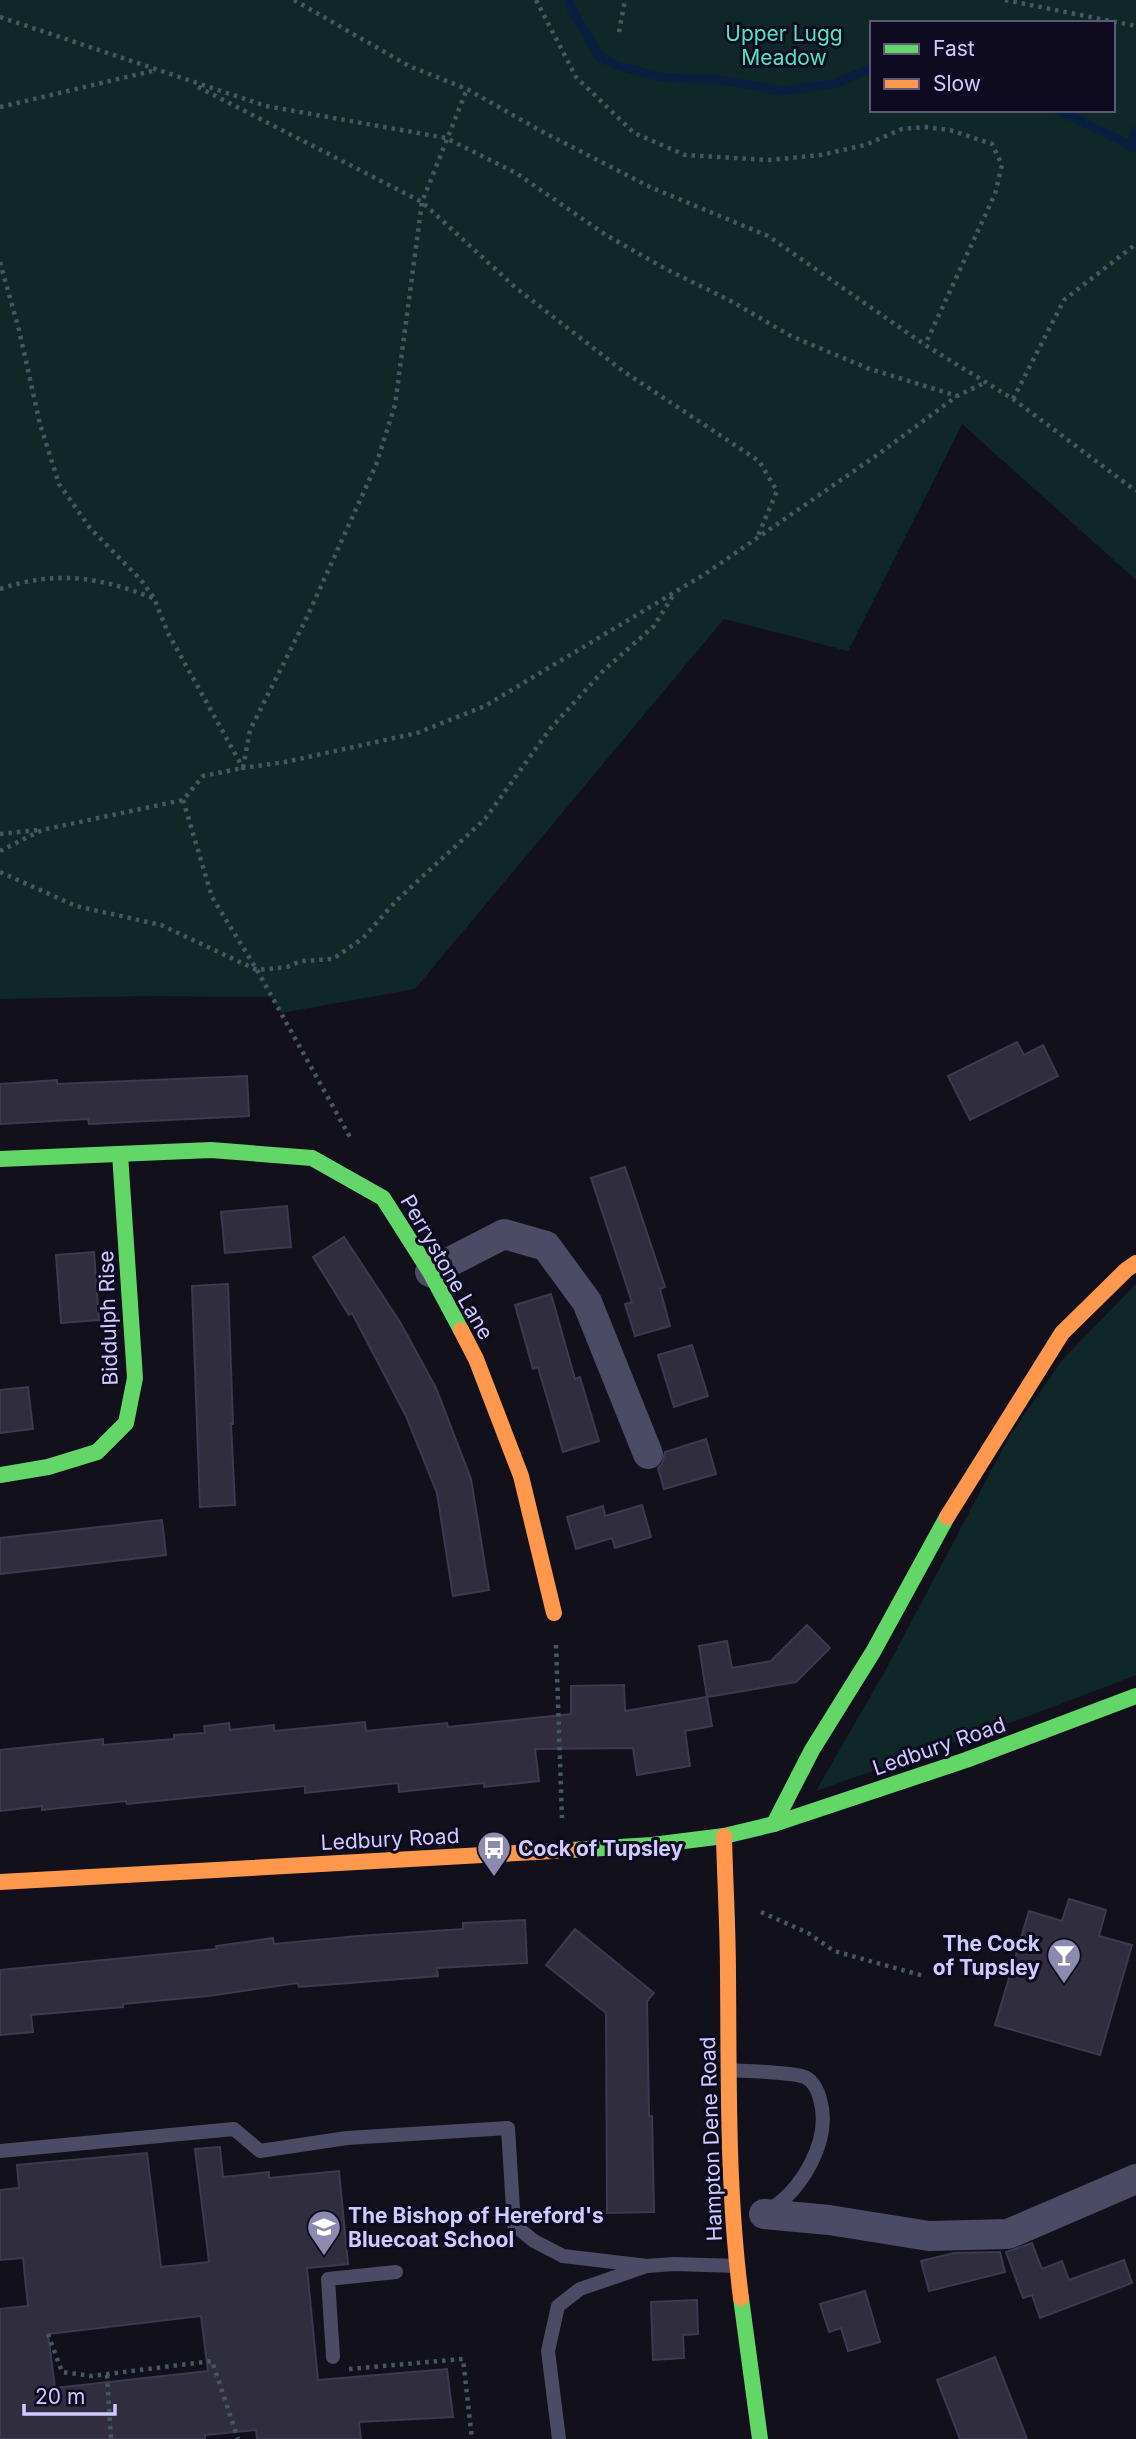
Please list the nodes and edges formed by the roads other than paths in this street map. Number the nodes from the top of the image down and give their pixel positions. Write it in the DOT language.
graph roads {
  1 [pos="120,1154"];
  2 [pos="0,1159"];
  3 [pos="1136,1263"];
  4 [pos="430,1272"];
  5 [pos="648,1454"];
  6 [pos="0,1475"];
  7 [pos="554,1613"];
  8 [pos="1136,1696"];
  9 [pos="774,1824"];
  10 [pos="724,1836"];
  11 [pos="0,1882"];
  12 [pos="727,2070"];
  13 [pos="0,2151"];
  14 [pos="1136,2179"];
  15 [pos="749,2216"];
  16 [pos="647,2266"];
  17 [pos="737,2266"];
  18 [pos="396,2272"];
  19 [pos="333,2357"];
  20 [pos="559,2439"];
  21 [pos="760,2439"];
  1 -- 2 [label="main road, Perrystone Lane"];
  1 -- 4 [label="main road, Perrystone Lane"];
  1 -- 6 [label="main road, Biddulph Rise"];
  3 -- 9 [label="main road"];
  4 -- 5 [label="street"];
  4 -- 7 [label="main road, Perrystone Lane"];
  8 -- 9 [label="main road, Ledbury Road"];
  9 -- 10 [label="main road, Ledbury Road"];
  10 -- 11 [label="main road, Ledbury Road"];
  10 -- 12 [label="main road, Hampton Dene Road"];
  12 -- 15 [label="main road, Hampton Dene Road"];
  12 -- 15 [label="lane"];
  13 -- 16 [label="lane"];
  14 -- 15 [label="street"];
  15 -- 17 [label="main road, Hampton Dene Road"];
  16 -- 17 [label="lane"];
  16 -- 20 [label="lane"];
  17 -- 21 [label="main road, Hampton Dene Road"];
  18 -- 19 [label="lane"];
}
